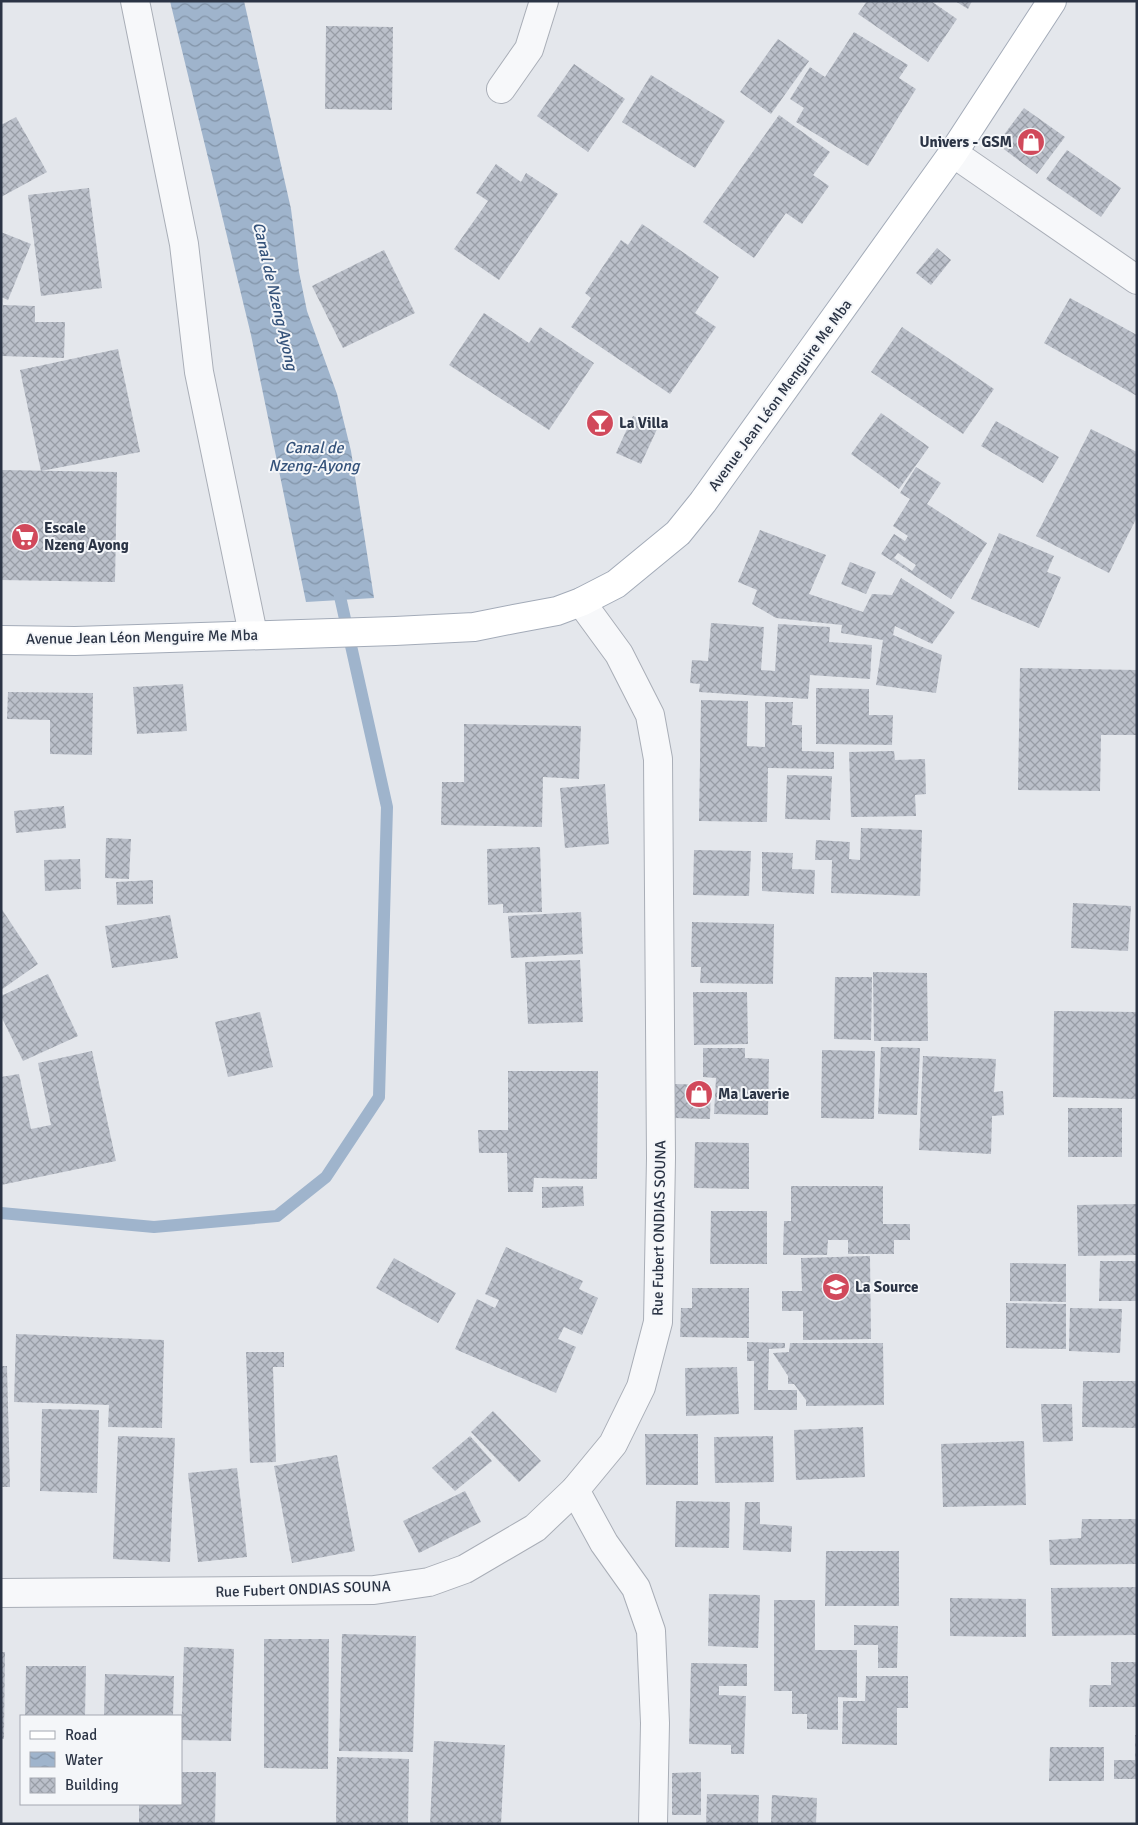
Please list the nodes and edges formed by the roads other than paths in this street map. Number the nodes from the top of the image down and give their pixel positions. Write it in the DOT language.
graph roads {
  1 [pos="135,1"];
  2 [pos="544,1"];
  3 [pos="1052,1"];
  4 [pos="501,89"];
  5 [pos="953,153"];
  6 [pos="1137,280"];
  7 [pos="581,602"];
  8 [pos="253,634"];
  9 [pos="1,640"];
  10 [pos="575,1490"];
  11 [pos="1,1593"];
  12 [pos="653,1824"];
  1 -- 8 [label="street"];
  2 -- 4 [label="street"];
  3 -- 5 [label="main road, Avenue Jean Léon Menguire Me Mba"];
  5 -- 6 [label="street"];
  5 -- 7 [label="main road, Avenue Jean Léon Menguire Me Mba"];
  7 -- 8 [label="main road, Avenue Jean Léon Menguire Me Mba"];
  7 -- 10 [label="street, Rue Fubert ONDIAS SOUNA"];
  8 -- 9 [label="main road, Avenue Jean Léon Menguire Me Mba"];
  10 -- 11 [label="street, Rue Fubert ONDIAS SOUNA"];
  10 -- 12 [label="street"];
}
